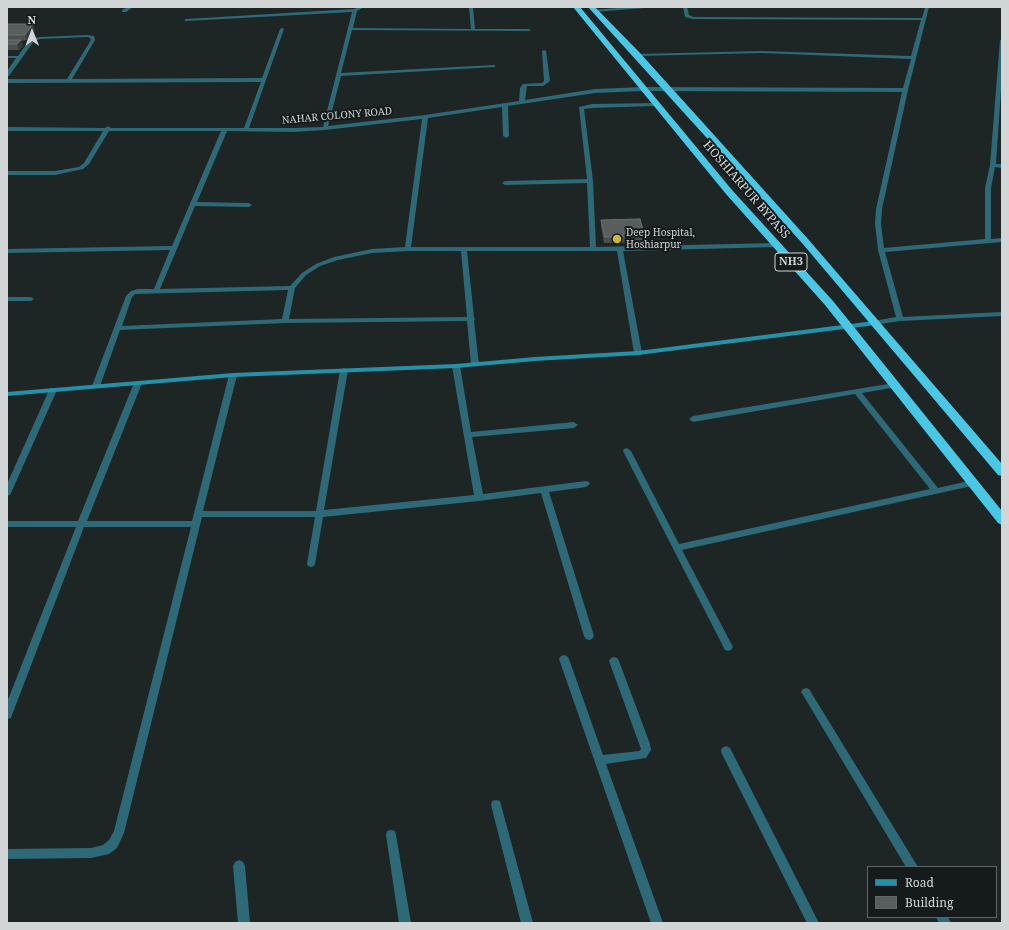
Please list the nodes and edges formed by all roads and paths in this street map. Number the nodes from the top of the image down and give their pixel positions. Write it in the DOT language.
graph roads {
  1 [pos="131,7"];
  2 [pos="362,7"];
  3 [pos="471,7"];
  4 [pos="576,7"];
  5 [pos="645,7"];
  6 [pos="685,7"];
  7 [pos="927,7"];
  8 [pos="331,9"];
  9 [pos="592,9"];
  10 [pos="355,10"];
  11 [pos="124,11"];
  12 [pos="923,19"];
  13 [pos="186,20"];
  14 [pos="282,29"];
  15 [pos="350,29"];
  16 [pos="473,30"];
  17 [pos="529,30"];
  18 [pos="1002,40"];
  19 [pos="22,43"];
  20 [pos="29,43"];
  21 [pos="544,51"];
  22 [pos="637,56"];
  23 [pos="7,57"];
  24 [pos="19,57"];
  25 [pos="913,58"];
  26 [pos="494,66"];
  27 [pos="7,74"];
  28 [pos="340,75"];
  29 [pos="263,80"];
  30 [pos="7,81"];
  31 [pos="69,81"];
  32 [pos="643,89"];
  33 [pos="666,89"];
  34 [pos="905,90"];
  35 [pos="522,101"];
  36 [pos="505,104"];
  37 [pos="656,104"];
  38 [pos="425,117"];
  39 [pos="108,128"];
  40 [pos="325,128"];
  41 [pos="7,129"];
  42 [pos="225,129"];
  43 [pos="246,130"];
  44 [pos="506,136"];
  45 [pos="992,165"];
  46 [pos="1002,166"];
  47 [pos="7,173"];
  48 [pos="590,181"];
  49 [pos="505,183"];
  50 [pos="193,204"];
  51 [pos="249,205"];
  52 [pos="1002,240"];
  53 [pos="988,241"];
  54 [pos="776,245"];
  55 [pos="174,248"];
  56 [pos="593,248"];
  57 [pos="408,249"];
  58 [pos="464,249"];
  59 [pos="620,249"];
  60 [pos="881,250"];
  61 [pos="7,251"];
  62 [pos="292,288"];
  63 [pos="156,291"];
  64 [pos="7,298"];
  65 [pos="31,298"];
  66 [pos="1002,314"];
  67 [pos="472,319"];
  68 [pos="900,319"];
  69 [pos="285,321"];
  70 [pos="874,323"];
  71 [pos="848,327"];
  72 [pos="117,328"];
  73 [pos="638,354"];
  74 [pos="475,364"];
  75 [pos="456,366"];
  76 [pos="344,370"];
  77 [pos="233,375"];
  78 [pos="138,383"];
  79 [pos="894,385"];
  80 [pos="96,386"];
  81 [pos="53,390"];
  82 [pos="857,391"];
  83 [pos="7,394"];
  84 [pos="693,419"];
  85 [pos="574,425"];
  86 [pos="468,435"];
  87 [pos="627,450"];
  88 [pos="1002,472"];
  89 [pos="973,483"];
  90 [pos="586,484"];
  91 [pos="544,490"];
  92 [pos="936,491"];
  93 [pos="7,493"];
  94 [pos="479,498"];
  95 [pos="198,514"];
  96 [pos="319,514"];
  97 [pos="1002,520"];
  98 [pos="7,524"];
  99 [pos="81,524"];
  100 [pos="196,524"];
  101 [pos="677,548"];
  102 [pos="311,564"];
  103 [pos="588,636"];
  104 [pos="728,647"];
  105 [pos="564,659"];
  106 [pos="614,661"];
  107 [pos="806,692"];
  108 [pos="7,715"];
  109 [pos="726,751"];
  110 [pos="599,760"];
  111 [pos="496,805"];
  112 [pos="391,836"];
  113 [pos="7,854"];
  114 [pos="239,866"];
  115 [pos="911,866"];
  116 [pos="244,923"];
  117 [pos="405,923"];
  118 [pos="527,923"];
  119 [pos="657,923"];
  120 [pos="813,923"];
  1 -- 11 [label="street"];
  2 -- 10 [label="street"];
  3 -- 16 [label="street"];
  4 -- 32 [label="highway, HOSHIARPUR BYPASS / NH3"];
  5 -- 9 [label="street"];
  6 -- 12 [label="street"];
  7 -- 12 [label="street"];
  8 -- 10 [label="street"];
  8 -- 13 [label="street"];
  9 -- 22 [label="highway, NH3"];
  10 -- 15 [label="street"];
  12 -- 25 [label="street"];
  14 -- 29 [label="street"];
  15 -- 16 [label="street"];
  15 -- 28 [label="street"];
  16 -- 17 [label="street"];
  18 -- 45 [label="street"];
  19 -- 20 [label="street"];
  20 -- 24 [label="street"];
  20 -- 31 [label="street"];
  21 -- 35 [label="street"];
  22 -- 25 [label="street"];
  22 -- 33 [label="highway, NH3"];
  23 -- 24 [label="street"];
  24 -- 27 [label="street"];
  25 -- 34 [label="street"];
  26 -- 28 [label="street"];
  28 -- 40 [label="street"];
  29 -- 31 [label="street"];
  29 -- 43 [label="street"];
  30 -- 31 [label="street"];
  32 -- 33 [label="street, NAHAR COLONY ROAD"];
  32 -- 35 [label="street, NAHAR COLONY ROAD"];
  32 -- 37 [label="highway, HOSHIARPUR BYPASS / NH3"];
  33 -- 34 [label="street, NAHAR COLONY ROAD"];
  33 -- 70 [label="highway, NH3"];
  34 -- 60 [label="street"];
  35 -- 36 [label="street, NAHAR COLONY ROAD"];
  36 -- 38 [label="street, NAHAR COLONY ROAD"];
  36 -- 44 [label="street"];
  37 -- 48 [label="street"];
  37 -- 54 [label="highway, HOSHIARPUR BYPASS / NH3"];
  38 -- 40 [label="street, NAHAR COLONY ROAD"];
  38 -- 57 [label="street"];
  39 -- 41 [label="street, NAHAR COLONY ROAD"];
  39 -- 42 [label="street, NAHAR COLONY ROAD"];
  39 -- 47 [label="street"];
  40 -- 43 [label="street, NAHAR COLONY ROAD"];
  42 -- 43 [label="street, NAHAR COLONY ROAD"];
  42 -- 50 [label="street"];
  45 -- 46 [label="street"];
  45 -- 53 [label="street"];
  48 -- 49 [label="street"];
  48 -- 56 [label="street"];
  50 -- 51 [label="street"];
  50 -- 55 [label="street"];
  52 -- 53 [label="street"];
  53 -- 60 [label="street"];
  54 -- 59 [label="street"];
  54 -- 71 [label="highway, HOSHIARPUR BYPASS / NH3"];
  55 -- 61 [label="street"];
  55 -- 63 [label="street"];
  56 -- 58 [label="street"];
  56 -- 59 [label="street"];
  57 -- 58 [label="street"];
  57 -- 62 [label="street"];
  58 -- 67 [label="street"];
  59 -- 73 [label="street"];
  60 -- 68 [label="street"];
  62 -- 63 [label="street"];
  62 -- 69 [label="street"];
  63 -- 72 [label="street"];
  64 -- 65 [label="street"];
  66 -- 68 [label="street"];
  67 -- 69 [label="street"];
  67 -- 74 [label="street"];
  68 -- 70 [label="street"];
  69 -- 72 [label="street"];
  70 -- 71 [label="street"];
  70 -- 88 [label="highway, NH3"];
  71 -- 73 [label="street"];
  71 -- 79 [label="highway, HOSHIARPUR BYPASS / NH3"];
  72 -- 80 [label="street"];
  73 -- 74 [label="street"];
  74 -- 75 [label="street"];
  75 -- 76 [label="street"];
  75 -- 86 [label="street"];
  76 -- 77 [label="street"];
  76 -- 96 [label="street"];
  77 -- 78 [label="street"];
  77 -- 95 [label="street"];
  78 -- 80 [label="street"];
  78 -- 99 [label="street"];
  79 -- 82 [label="street"];
  79 -- 89 [label="highway, HOSHIARPUR BYPASS / NH3"];
  80 -- 81 [label="street"];
  81 -- 83 [label="street"];
  81 -- 93 [label="street"];
  82 -- 84 [label="street"];
  82 -- 92 [label="street"];
  85 -- 86 [label="street"];
  86 -- 94 [label="street"];
  87 -- 101 [label="street"];
  89 -- 92 [label="street"];
  89 -- 97 [label="highway, HOSHIARPUR BYPASS / NH3"];
  90 -- 91 [label="street"];
  91 -- 94 [label="street"];
  91 -- 103 [label="street"];
  92 -- 101 [label="street"];
  94 -- 96 [label="street"];
  95 -- 96 [label="street"];
  95 -- 100 [label="street"];
  96 -- 102 [label="street"];
  98 -- 99 [label="street"];
  99 -- 100 [label="street"];
  99 -- 108 [label="street"];
  100 -- 113 [label="street"];
  101 -- 104 [label="street"];
  105 -- 110 [label="street"];
  106 -- 110 [label="street"];
  107 -- 115 [label="street"];
  109 -- 120 [label="street"];
  110 -- 119 [label="street"];
  111 -- 118 [label="street"];
  112 -- 117 [label="street"];
  114 -- 116 [label="street"];
}
